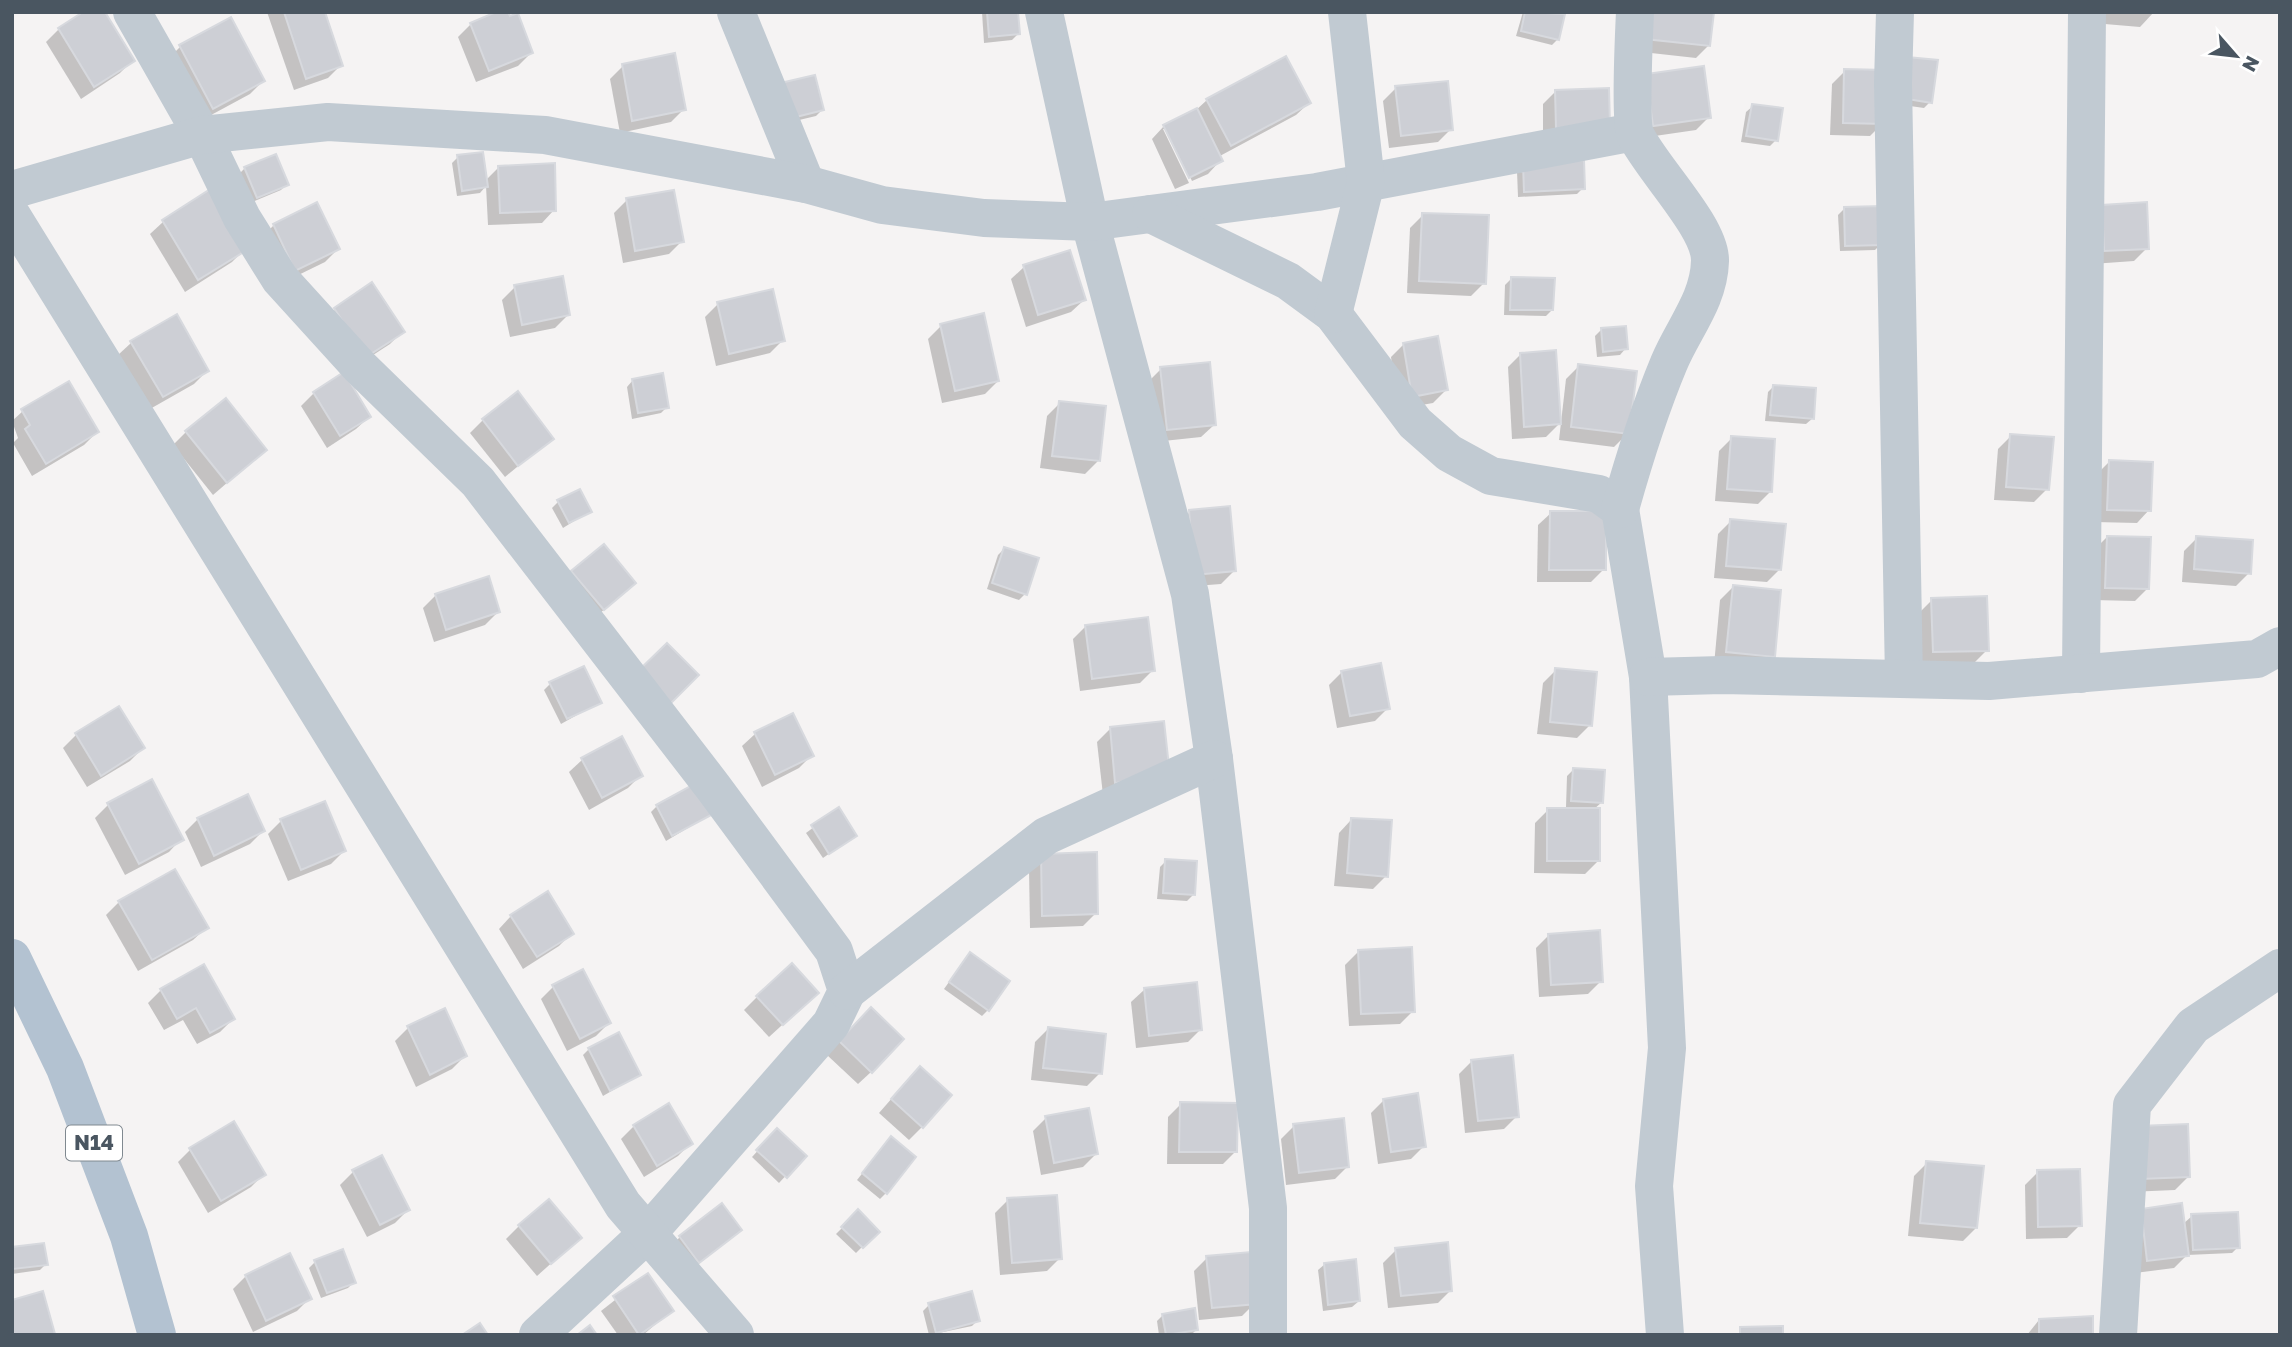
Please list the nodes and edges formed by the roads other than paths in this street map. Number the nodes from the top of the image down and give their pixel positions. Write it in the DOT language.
graph roads {
  1 [pos="132,12"];
  2 [pos="736,12"];
  3 [pos="1044,12"];
  4 [pos="1347,12"];
  5 [pos="1634,12"];
  6 [pos="1895,12"];
  7 [pos="2087,12"];
  8 [pos="1634,132"];
  9 [pos="202,135"];
  10 [pos="1366,182"];
  11 [pos="806,184"];
  12 [pos="12,190"];
  13 [pos="1151,214"];
  14 [pos="12,216"];
  15 [pos="1090,222"];
  16 [pos="1333,314"];
  17 [pos="1620,509"];
  18 [pos="2280,646"];
  19 [pos="2081,674"];
  20 [pos="1648,677"];
  21 [pos="1905,679"];
  22 [pos="1214,760"];
  23 [pos="12,958"];
  24 [pos="2280,968"];
  25 [pos="847,990"];
  26 [pos="648,1233"];
  27 [pos="157,1335"];
  28 [pos="538,1335"];
  29 [pos="735,1335"];
  30 [pos="1269,1335"];
  31 [pos="1665,1335"];
  32 [pos="2118,1335"];
  1 -- 9 [label="street"];
  2 -- 11 [label="street"];
  3 -- 15 [label="street"];
  4 -- 10 [label="street"];
  5 -- 8 [label="street"];
  6 -- 21 [label="street"];
  7 -- 19 [label="street"];
  8 -- 10 [label="street"];
  8 -- 17 [label="street"];
  9 -- 11 [label="street"];
  9 -- 12 [label="street"];
  9 -- 25 [label="street"];
  10 -- 13 [label="street"];
  10 -- 16 [label="street"];
  11 -- 15 [label="street"];
  13 -- 15 [label="street"];
  13 -- 16 [label="street"];
  14 -- 26 [label="street"];
  15 -- 22 [label="street"];
  16 -- 17 [label="street"];
  17 -- 20 [label="street"];
  18 -- 19 [label="street"];
  19 -- 21 [label="street"];
  20 -- 21 [label="street"];
  20 -- 31 [label="street"];
  22 -- 25 [label="street"];
  22 -- 30 [label="street"];
  23 -- 27 [label="main road, N14"];
  24 -- 32 [label="street"];
  25 -- 26 [label="street"];
  26 -- 28 [label="street"];
  26 -- 29 [label="street"];
}
